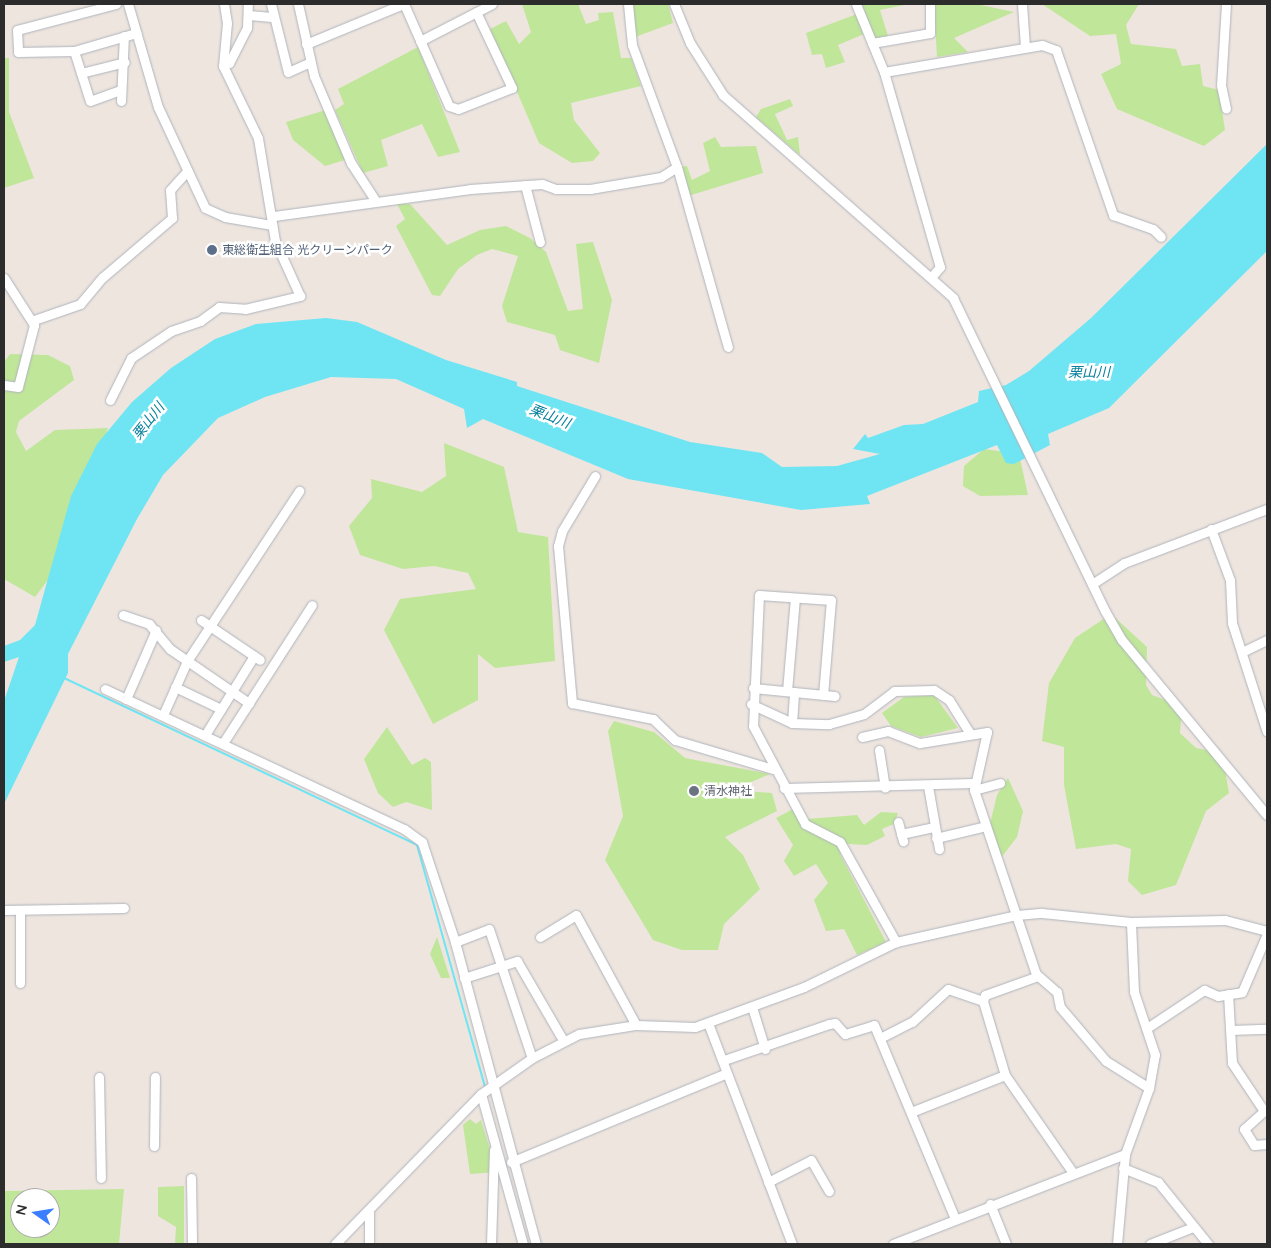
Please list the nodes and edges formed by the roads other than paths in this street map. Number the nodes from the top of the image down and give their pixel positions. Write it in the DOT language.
graph roads {
  1 [pos="116,4"];
  2 [pos="128,4"];
  3 [pos="224,4"];
  4 [pos="248,4"];
  5 [pos="271,4"];
  6 [pos="298,4"];
  7 [pos="403,4"];
  8 [pos="492,4"];
  9 [pos="628,4"];
  10 [pos="674,4"];
  11 [pos="856,4"];
  12 [pos="930,4"];
  13 [pos="1022,4"];
  14 [pos="1226,4"];
  15 [pos="476,12"];
  16 [pos="249,15"];
  17 [pos="274,17"];
  18 [pos="136,33"];
  19 [pos="124,36"];
  20 [pos="420,41"];
  21 [pos="872,43"];
  22 [pos="306,44"];
  23 [pos="1025,47"];
  24 [pos="74,50"];
  25 [pos="125,62"];
  26 [pos="310,62"];
  27 [pos="223,66"];
  28 [pos="884,72"];
  29 [pos="81,73"];
  30 [pos="120,90"];
  31 [pos="121,101"];
  32 [pos="1226,108"];
  33 [pos="676,167"];
  34 [pos="186,172"];
  35 [pos="525,185"];
  36 [pos="374,200"];
  37 [pos="273,220"];
  38 [pos="1161,237"];
  39 [pos="540,242"];
  40 [pos="933,275"];
  41 [pos="4,278"];
  42 [pos="34,320"];
  43 [pos="728,347"];
  44 [pos="4,385"];
  45 [pos="110,400"];
  46 [pos="595,476"];
  47 [pos="299,491"];
  48 [pos="1267,509"];
  49 [pos="1211,530"];
  50 [pos="1092,584"];
  51 [pos="795,598"];
  52 [pos="312,605"];
  53 [pos="123,615"];
  54 [pos="205,623"];
  55 [pos="156,630"];
  56 [pos="1267,640"];
  57 [pos="1242,652"];
  58 [pos="187,661"];
  59 [pos="175,688"];
  60 [pos="753,688"];
  61 [pos="105,689"];
  62 [pos="233,691"];
  63 [pos="790,692"];
  64 [pos="823,694"];
  65 [pos="835,696"];
  66 [pos="126,699"];
  67 [pos="249,702"];
  68 [pos="751,704"];
  69 [pos="221,709"];
  70 [pos="163,715"];
  71 [pos="792,723"];
  72 [pos="1267,732"];
  73 [pos="970,734"];
  74 [pos="205,735"];
  75 [pos="862,737"];
  76 [pos="223,743"];
  77 [pos="880,750"];
  78 [pos="773,769"];
  79 [pos="1000,783"];
  80 [pos="928,786"];
  81 [pos="974,787"];
  82 [pos="784,788"];
  83 [pos="885,788"];
  84 [pos="1267,815"];
  85 [pos="898,822"];
  86 [pos="986,826"];
  87 [pos="933,828"];
  88 [pos="936,838"];
  89 [pos="939,849"];
  90 [pos="124,908"];
  91 [pos="4,910"];
  92 [pos="20,910"];
  93 [pos="1017,915"];
  94 [pos="1131,922"];
  95 [pos="1267,932"];
  96 [pos="540,937"];
  97 [pos="455,942"];
  98 [pos="896,942"];
  99 [pos="500,966"];
  100 [pos="1038,976"];
  101 [pos="464,978"];
  102 [pos="20,983"];
  103 [pos="1228,994"];
  104 [pos="983,1001"];
  105 [pos="752,1007"];
  106 [pos="708,1023"];
  107 [pos="636,1025"];
  108 [pos="1147,1028"];
  109 [pos="1267,1028"];
  110 [pos="1230,1030"];
  111 [pos="882,1037"];
  112 [pos="563,1040"];
  113 [pos="765,1049"];
  114 [pos="532,1058"];
  115 [pos="724,1060"];
  116 [pos="725,1074"];
  117 [pos="1004,1075"];
  118 [pos="99,1077"];
  119 [pos="155,1077"];
  120 [pos="493,1084"];
  121 [pos="1149,1088"];
  122 [pos="481,1094"];
  123 [pos="911,1112"];
  124 [pos="1267,1144"];
  125 [pos="495,1145"];
  126 [pos="154,1146"];
  127 [pos="1125,1154"];
  128 [pos="511,1162"];
  129 [pos="1123,1168"];
  130 [pos="1073,1173"];
  131 [pos="101,1178"];
  132 [pos="191,1178"];
  133 [pos="768,1182"];
  134 [pos="829,1191"];
  135 [pos="990,1204"];
  136 [pos="369,1211"];
  137 [pos="955,1219"];
  138 [pos="1193,1227"];
  139 [pos="192,1244"];
  140 [pos="336,1244"];
  141 [pos="369,1244"];
  142 [pos="491,1244"];
  143 [pos="523,1244"];
  144 [pos="536,1244"];
  145 [pos="792,1244"];
  146 [pos="893,1244"];
  147 [pos="1006,1244"];
  148 [pos="1117,1244"];
  149 [pos="1150,1244"];
  150 [pos="1208,1244"];
  1 -- 24 [label="street"];
  2 -- 18 [label="street"];
  3 -- 27 [label="street"];
  4 -- 16 [label="street"];
  5 -- 17 [label="street"];
  6 -- 22 [label="street"];
  7 -- 20 [label="street"];
  7 -- 22 [label="street"];
  8 -- 15 [label="street"];
  9 -- 33 [label="street"];
  10 -- 40 [label="street"];
  11 -- 21 [label="street"];
  12 -- 21 [label="street"];
  13 -- 23 [label="street"];
  14 -- 32 [label="street"];
  15 -- 20 [label="street"];
  15 -- 20 [label="street"];
  16 -- 17 [label="street"];
  16 -- 27 [label="street"];
  17 -- 26 [label="street"];
  18 -- 19 [label="street"];
  18 -- 34 [label="street"];
  19 -- 24 [label="street"];
  19 -- 25 [label="street"];
  21 -- 28 [label="street"];
  22 -- 26 [label="street"];
  23 -- 28 [label="street"];
  23 -- 38 [label="street"];
  24 -- 29 [label="street"];
  25 -- 29 [label="street"];
  25 -- 30 [label="street"];
  26 -- 36 [label="street"];
  27 -- 37 [label="street"];
  28 -- 40 [label="street"];
  29 -- 30 [label="street"];
  30 -- 31 [label="street"];
  33 -- 35 [label="street"];
  33 -- 43 [label="street"];
  34 -- 37 [label="street"];
  34 -- 42 [label="street"];
  35 -- 36 [label="street"];
  35 -- 39 [label="street"];
  36 -- 37 [label="street"];
  37 -- 45 [label="street"];
  40 -- 50 [label="street"];
  41 -- 42 [label="street"];
  42 -- 44 [label="street"];
  46 -- 78 [label="street"];
  47 -- 54 [label="street"];
  48 -- 49 [label="street"];
  49 -- 50 [label="street"];
  49 -- 57 [label="street"];
  50 -- 84 [label="street"];
  51 -- 60 [label="street"];
  51 -- 63 [label="street"];
  51 -- 64 [label="street"];
  52 -- 67 [label="street"];
  53 -- 55 [label="street"];
  54 -- 58 [label="street"];
  54 -- 62 [label="street"];
  55 -- 58 [label="street"];
  55 -- 66 [label="street"];
  56 -- 57 [label="street"];
  57 -- 72 [label="street"];
  58 -- 59 [label="street"];
  58 -- 62 [label="street"];
  59 -- 69 [label="street"];
  59 -- 70 [label="street"];
  60 -- 63 [label="street"];
  60 -- 68 [label="street"];
  61 -- 66 [label="street"];
  62 -- 67 [label="street"];
  62 -- 69 [label="street"];
  63 -- 64 [label="street"];
  63 -- 71 [label="street"];
  64 -- 65 [label="street"];
  66 -- 70 [label="street"];
  67 -- 76 [label="street"];
  68 -- 71 [label="street"];
  68 -- 78 [label="street"];
  69 -- 74 [label="street"];
  70 -- 74 [label="street"];
  71 -- 73 [label="street"];
  73 -- 75 [label="street"];
  73 -- 81 [label="street"];
  74 -- 76 [label="street"];
  76 -- 97 [label="street"];
  77 -- 83 [label="street"];
  78 -- 82 [label="street"];
  79 -- 81 [label="street"];
  80 -- 81 [label="street"];
  80 -- 83 [label="street"];
  80 -- 87 [label="street"];
  81 -- 86 [label="street"];
  82 -- 83 [label="street"];
  82 -- 98 [label="street"];
  85 -- 87 [label="street"];
  86 -- 88 [label="street"];
  86 -- 93 [label="street"];
  87 -- 88 [label="street"];
  88 -- 89 [label="street"];
  90 -- 92 [label="street"];
  91 -- 92 [label="street"];
  92 -- 102 [label="street"];
  93 -- 94 [label="street"];
  93 -- 98 [label="street"];
  93 -- 100 [label="street"];
  94 -- 95 [label="street"];
  94 -- 108 [label="street"];
  95 -- 103 [label="street"];
  96 -- 107 [label="street"];
  97 -- 99 [label="street"];
  97 -- 101 [label="street"];
  98 -- 105 [label="street"];
  99 -- 101 [label="street"];
  99 -- 112 [label="street"];
  99 -- 114 [label="street"];
  100 -- 104 [label="street"];
  100 -- 121 [label="street"];
  101 -- 120 [label="street"];
  103 -- 108 [label="street"];
  103 -- 110 [label="street"];
  104 -- 111 [label="street"];
  104 -- 117 [label="street"];
  105 -- 106 [label="street"];
  105 -- 113 [label="street"];
  106 -- 107 [label="street"];
  106 -- 115 [label="street"];
  107 -- 112 [label="street"];
  108 -- 121 [label="street"];
  109 -- 110 [label="street"];
  110 -- 124 [label="street"];
  111 -- 113 [label="street"];
  111 -- 123 [label="street"];
  112 -- 114 [label="street"];
  113 -- 115 [label="street"];
  114 -- 120 [label="street"];
  115 -- 116 [label="street"];
  116 -- 128 [label="street"];
  116 -- 133 [label="street"];
  117 -- 123 [label="street"];
  117 -- 130 [label="street"];
  118 -- 131 [label="street"];
  119 -- 126 [label="street"];
  120 -- 122 [label="street"];
  120 -- 128 [label="street"];
  121 -- 127 [label="street"];
  122 -- 125 [label="street"];
  122 -- 136 [label="street"];
  123 -- 137 [label="street"];
  125 -- 142 [label="street"];
  125 -- 143 [label="street"];
  127 -- 129 [label="street"];
  127 -- 130 [label="street"];
  128 -- 144 [label="street"];
  129 -- 138 [label="street"];
  129 -- 148 [label="street"];
  130 -- 135 [label="street"];
  132 -- 139 [label="street"];
  133 -- 134 [label="street"];
  133 -- 145 [label="street"];
  135 -- 137 [label="street"];
  135 -- 147 [label="street"];
  136 -- 140 [label="street"];
  136 -- 141 [label="street"];
  137 -- 146 [label="street"];
  138 -- 149 [label="street"];
  138 -- 150 [label="street"];
}
